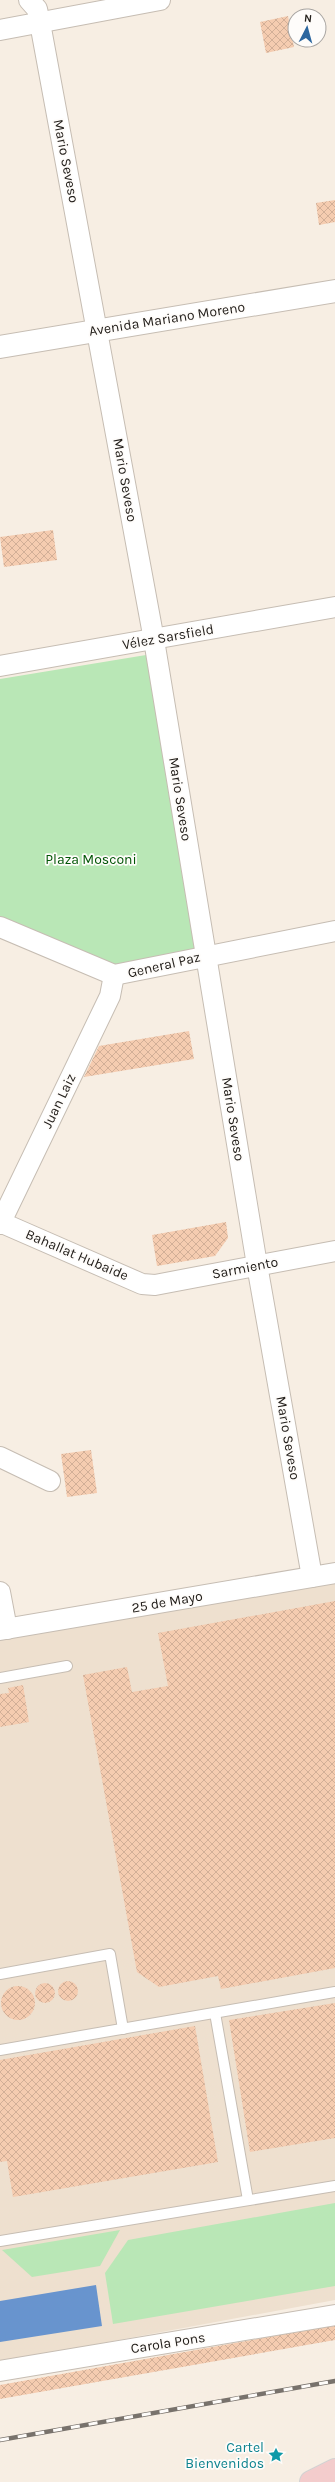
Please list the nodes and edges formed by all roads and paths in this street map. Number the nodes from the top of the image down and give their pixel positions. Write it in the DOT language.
graph roads {
  1 [pos="29,0"];
  2 [pos="160,0"];
  3 [pos="40,23"];
  4 [pos="0,30"];
  5 [pos="335,291"];
  6 [pos="98,330"];
  7 [pos="0,347"];
  8 [pos="335,607"];
  9 [pos="154,640"];
  10 [pos="0,666"];
  11 [pos="0,927"];
  12 [pos="335,931"];
  13 [pos="206,955"];
  14 [pos="114,975"];
  15 [pos="0,1223"];
  16 [pos="335,1250"];
  17 [pos="258,1265"];
  18 [pos="155,1285"];
  19 [pos="0,1457"];
  20 [pos="50,1481"];
  21 [pos="335,1573"];
  22 [pos="312,1577"];
  23 [pos="0,1592"];
  24 [pos="4,1630"];
  25 [pos="67,1666"];
  26 [pos="0,1678"];
  27 [pos="0,1974"];
  28 [pos="335,1992"];
  29 [pos="215,2013"];
  30 [pos="123,2029"];
  31 [pos="0,2050"];
  32 [pos="335,2186"];
  33 [pos="248,2200"];
  34 [pos="0,2241"];
  35 [pos="335,2315"];
  36 [pos="0,2371"];
  37 [pos="335,2470"];
  38 [pos="311,2482"];
  1 -- 3 [label="street, Mario Seveso"];
  2 -- 3 [label="street"];
  3 -- 4 [label="street"];
  3 -- 6 [label="street, Mario Seveso"];
  5 -- 6 [label="main road, Avenida Mariano Moreno"];
  6 -- 7 [label="main road, Avenida Mariano Moreno"];
  6 -- 9 [label="street, Mario Seveso"];
  8 -- 9 [label="street, Vélez Sarsfield"];
  9 -- 10 [label="street, Vélez Sarsfield"];
  9 -- 13 [label="street, Mario Seveso"];
  11 -- 14 [label="street, General Paz"];
  12 -- 13 [label="street, General Paz"];
  13 -- 14 [label="street, General Paz"];
  13 -- 17 [label="street, Mario Seveso"];
  14 -- 15 [label="street, Juan Laiz"];
  15 -- 18 [label="street, Bahallat Hubaide"];
  16 -- 17 [label="street, Sarmiento"];
  17 -- 18 [label="street, Sarmiento"];
  17 -- 22 [label="street, Mario Seveso"];
  19 -- 20 [label="street"];
  21 -- 22 [label="street, 25 de Mayo"];
  22 -- 24 [label="street, 25 de Mayo"];
  23 -- 24 [label="street"];
  25 -- 26 [label="lane"];
  27 -- 30 [label="lane"];
  28 -- 29 [label="lane"];
  29 -- 30 [label="lane"];
  29 -- 33 [label="lane"];
  30 -- 31 [label="lane"];
  32 -- 33 [label="lane"];
  33 -- 34 [label="lane"];
  35 -- 36 [label="street, Carola Pons"];
  37 -- 38 [label="highway"];
}
